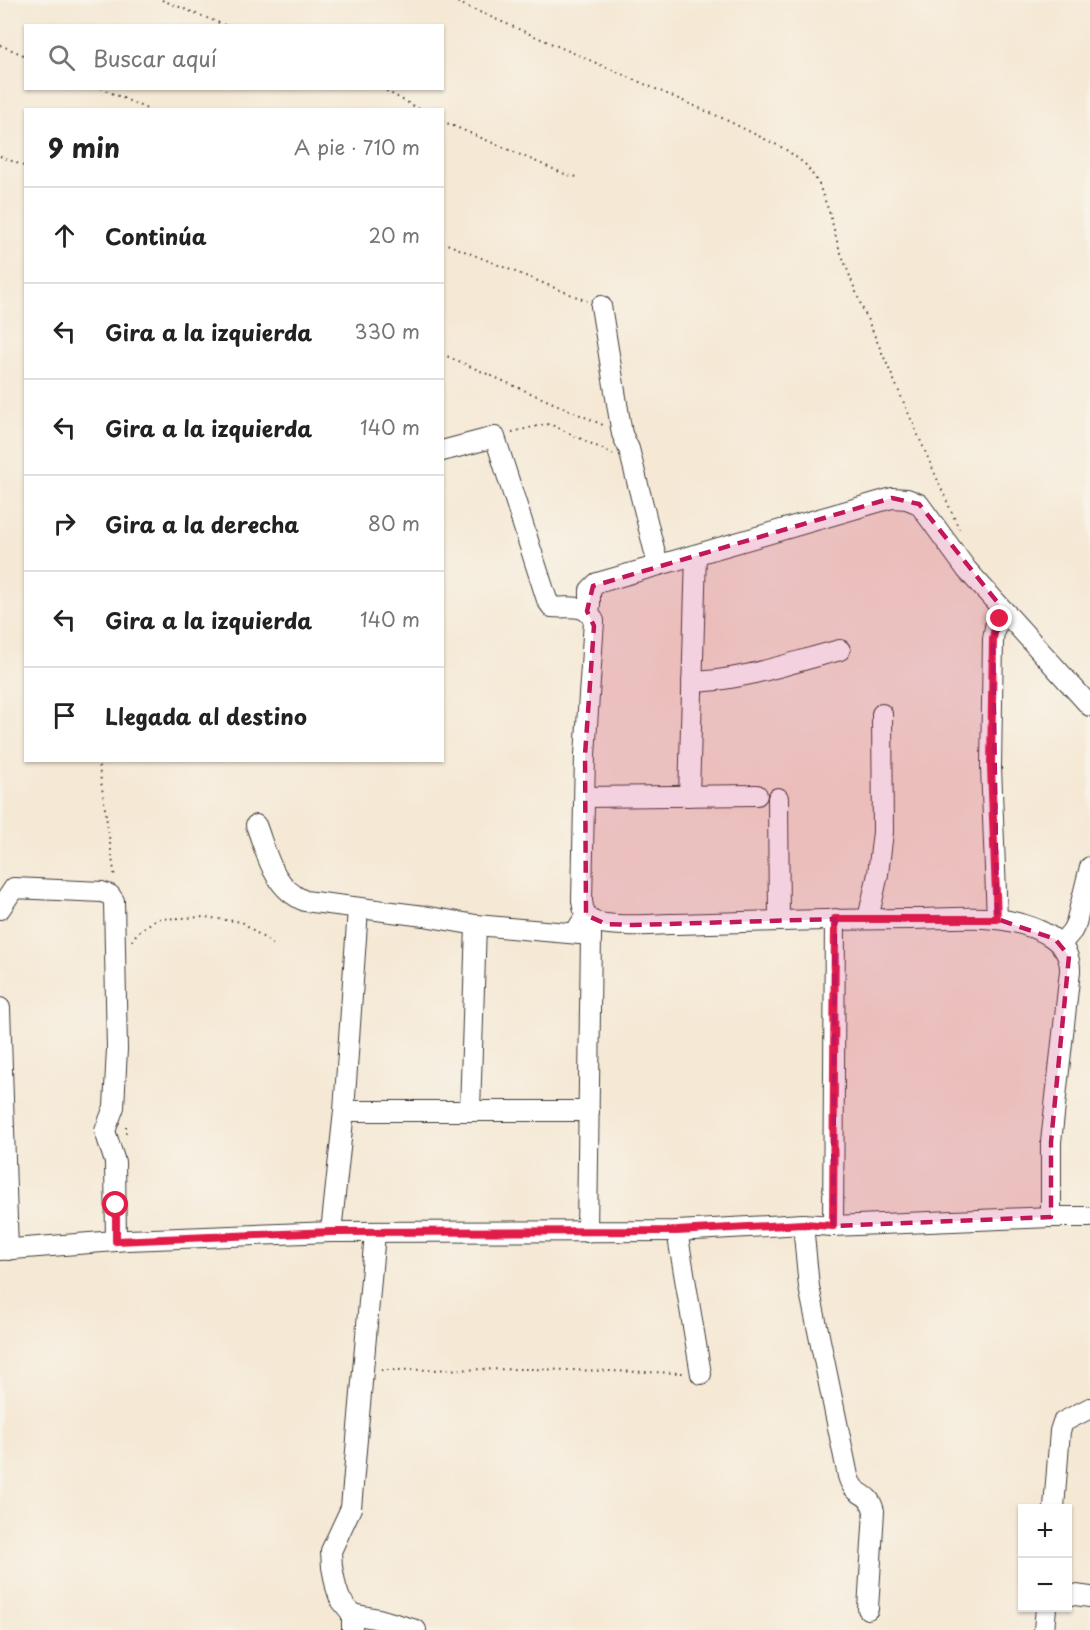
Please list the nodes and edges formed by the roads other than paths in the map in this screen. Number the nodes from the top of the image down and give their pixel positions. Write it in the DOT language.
graph roads {
  1 [pos="601,306"];
  2 [pos="444,450"];
  3 [pos="696,555"];
  4 [pos="658,565"];
  5 [pos="587,611"];
  6 [pos="1006,613"];
  7 [pos="840,650"];
  8 [pos="692,682"];
  9 [pos="1089,700"];
  10 [pos="882,714"];
  11 [pos="757,795"];
  12 [pos="689,796"];
  13 [pos="585,797"];
  14 [pos="778,798"];
  15 [pos="256,825"];
  16 [pos="1090,867"];
  17 [pos="0,909"];
  18 [pos="358,909"];
  19 [pos="586,915"];
  20 [pos="835,919"];
  21 [pos="868,919"];
  22 [pos="997,919"];
  23 [pos="779,920"];
  24 [pos="476,925"];
  25 [pos="591,935"];
  26 [pos="1061,944"];
  27 [pos="0,1008"];
  28 [pos="344,1111"];
  29 [pos="470,1111"];
  30 [pos="590,1111"];
  31 [pos="1051,1217"];
  32 [pos="1090,1217"];
  33 [pos="803,1224"];
  34 [pos="833,1226"];
  35 [pos="677,1231"];
  36 [pos="331,1232"];
  37 [pos="587,1232"];
  38 [pos="375,1233"];
  39 [pos="116,1241"];
  40 [pos="4,1250"];
  41 [pos="701,1374"];
  42 [pos="1090,1408"];
  43 [pos="1054,1504"];
  44 [pos="1072,1594"];
  45 [pos="1090,1596"];
  46 [pos="868,1609"];
  47 [pos="1046,1612"];
  48 [pos="352,1622"];
  49 [pos="416,1630"];
  50 [pos="1044,1630"];
  1 -- 4 [label="street"];
  2 -- 5 [label="street"];
  3 -- 4 [label="street"];
  3 -- 6 [label="street"];
  3 -- 8 [label="street"];
  4 -- 5 [label="street"];
  5 -- 13 [label="street"];
  6 -- 9 [label="street"];
  6 -- 22 [label="street"];
  7 -- 8 [label="street"];
  8 -- 12 [label="street"];
  10 -- 21 [label="street"];
  11 -- 12 [label="street"];
  12 -- 13 [label="street"];
  13 -- 19 [label="street"];
  14 -- 23 [label="street"];
  15 -- 18 [label="street"];
  16 -- 26 [label="street"];
  17 -- 39 [label="street"];
  18 -- 24 [label="street"];
  18 -- 28 [label="street"];
  19 -- 23 [label="street"];
  19 -- 25 [label="street"];
  20 -- 21 [label="street"];
  20 -- 23 [label="street"];
  20 -- 34 [label="street"];
  21 -- 22 [label="street"];
  22 -- 26 [label="street"];
  24 -- 25 [label="street"];
  24 -- 29 [label="street"];
  25 -- 30 [label="street"];
  26 -- 31 [label="street"];
  27 -- 40 [label="street"];
  28 -- 29 [label="street"];
  28 -- 36 [label="street"];
  29 -- 30 [label="street"];
  30 -- 37 [label="street"];
  31 -- 32 [label="street"];
  31 -- 34 [label="street"];
  33 -- 34 [label="street"];
  33 -- 35 [label="street"];
  33 -- 46 [label="street"];
  35 -- 37 [label="street"];
  35 -- 41 [label="street"];
  36 -- 38 [label="street"];
  36 -- 39 [label="street"];
  37 -- 38 [label="street"];
  38 -- 48 [label="street"];
  39 -- 40 [label="street"];
  42 -- 43 [label="street"];
  44 -- 45 [label="street"];
  47 -- 50 [label="street"];
  48 -- 49 [label="street"];
}
